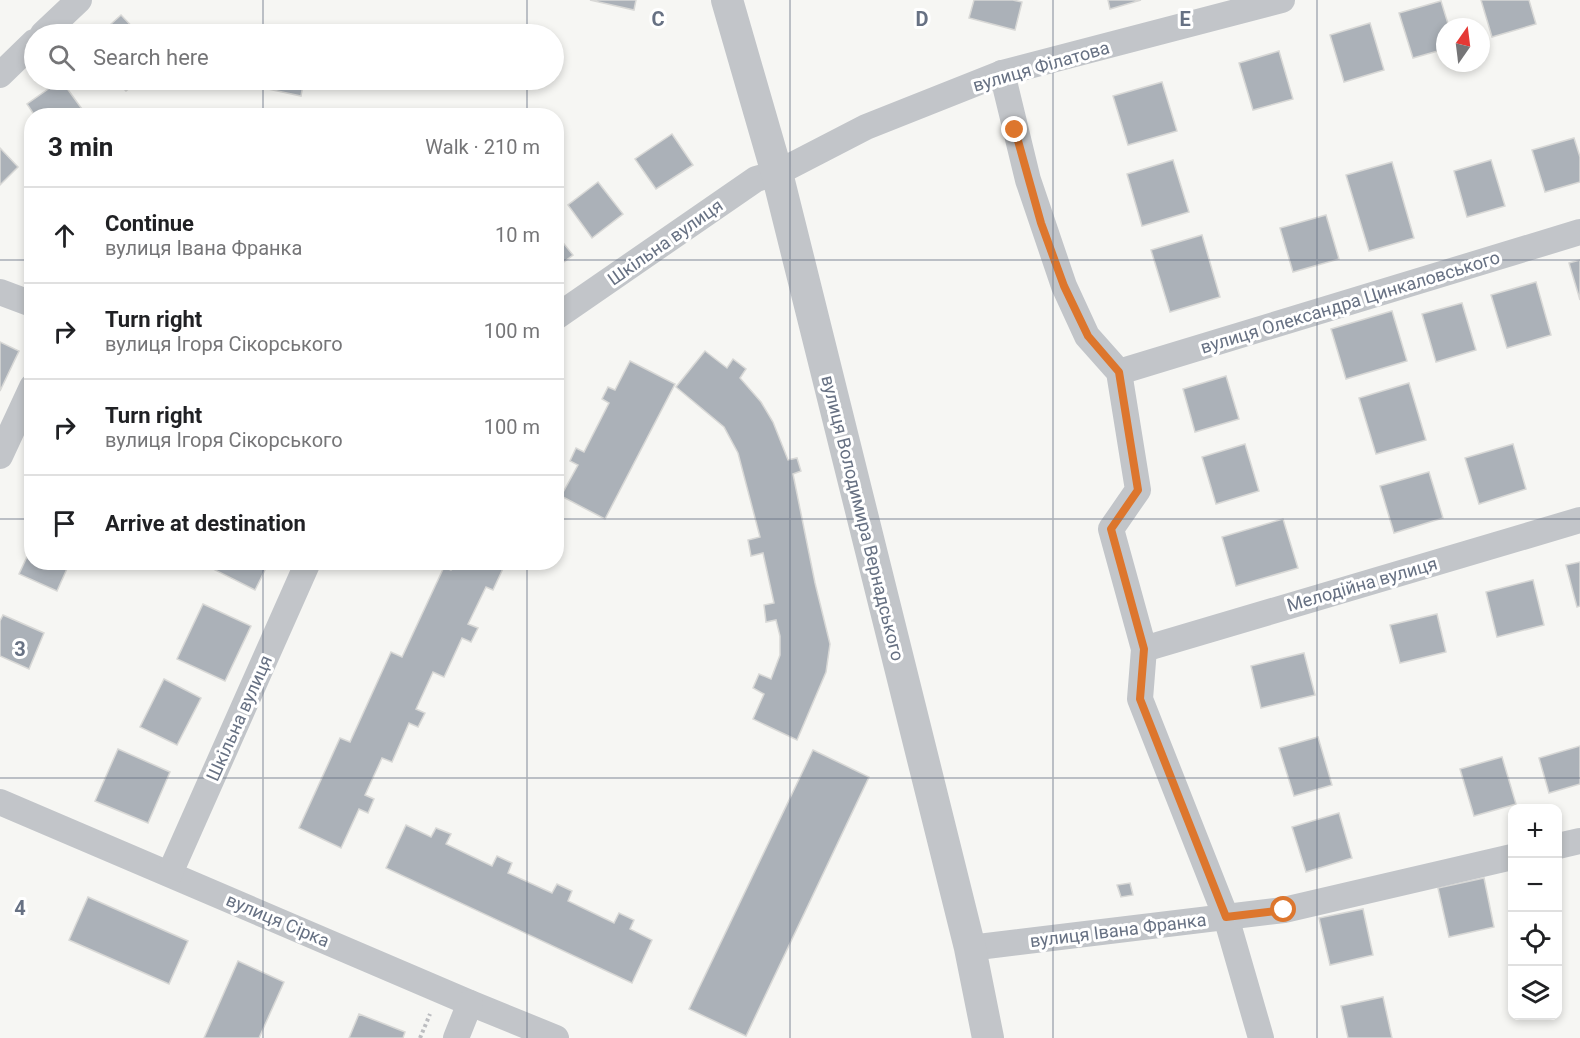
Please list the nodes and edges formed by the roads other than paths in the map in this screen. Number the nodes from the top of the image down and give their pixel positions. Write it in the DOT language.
graph roads {
  1 [pos="726,0"];
  2 [pos="1282,0"];
  3 [pos="77,1"];
  4 [pos="53,24"];
  5 [pos="24,52"];
  6 [pos="1002,73"];
  7 [pos="0,75"];
  8 [pos="777,172"];
  9 [pos="1580,232"];
  10 [pos="0,292"];
  11 [pos="24,301"];
  12 [pos="564,311"];
  13 [pos="1119,372"];
  14 [pos="24,404"];
  15 [pos="0,456"];
  16 [pos="1580,520"];
  17 [pos="304,570"];
  18 [pos="1144,649"];
  19 [pos="0,802"];
  20 [pos="1580,841"];
  21 [pos="1562,845"];
  22 [pos="1508,858"];
  23 [pos="170,873"];
  24 [pos="1226,917"];
  25 [pos="970,948"];
  26 [pos="470,1003"];
  27 [pos="456,1038"];
  28 [pos="556,1038"];
  29 [pos="988,1038"];
  30 [pos="1261,1038"];
  1 -- 8 [label="street, вулиця Володимира Вернадського"];
  2 -- 6 [label="street, вулиця Філатова"];
  3 -- 4 [label="street"];
  5 -- 7 [label="street"];
  6 -- 8 [label="street, вулиця Філатова"];
  6 -- 13 [label="street"];
  8 -- 12 [label="street, Шкільна вулиця"];
  8 -- 25 [label="street, вулиця Володимира Вернадського"];
  9 -- 13 [label="street, вулиця Олександра Цинкаловського"];
  10 -- 11 [label="street"];
  13 -- 18 [label="street"];
  14 -- 15 [label="street"];
  16 -- 18 [label="street, Мелодійна вулиця"];
  17 -- 23 [label="street, Шкільна вулиця"];
  18 -- 24 [label="street"];
  19 -- 23 [label="street, вулиця Сірка"];
  20 -- 21 [label="street"];
  22 -- 24 [label="street, вулиця Івана Франка"];
  23 -- 26 [label="street, вулиця Сірка"];
  24 -- 25 [label="street, вулиця Івана Франка"];
  24 -- 30 [label="street"];
  25 -- 29 [label="street, вулиця Володимира Вернадського"];
  26 -- 27 [label="street"];
  26 -- 28 [label="street, вулиця Сірка"];
}
